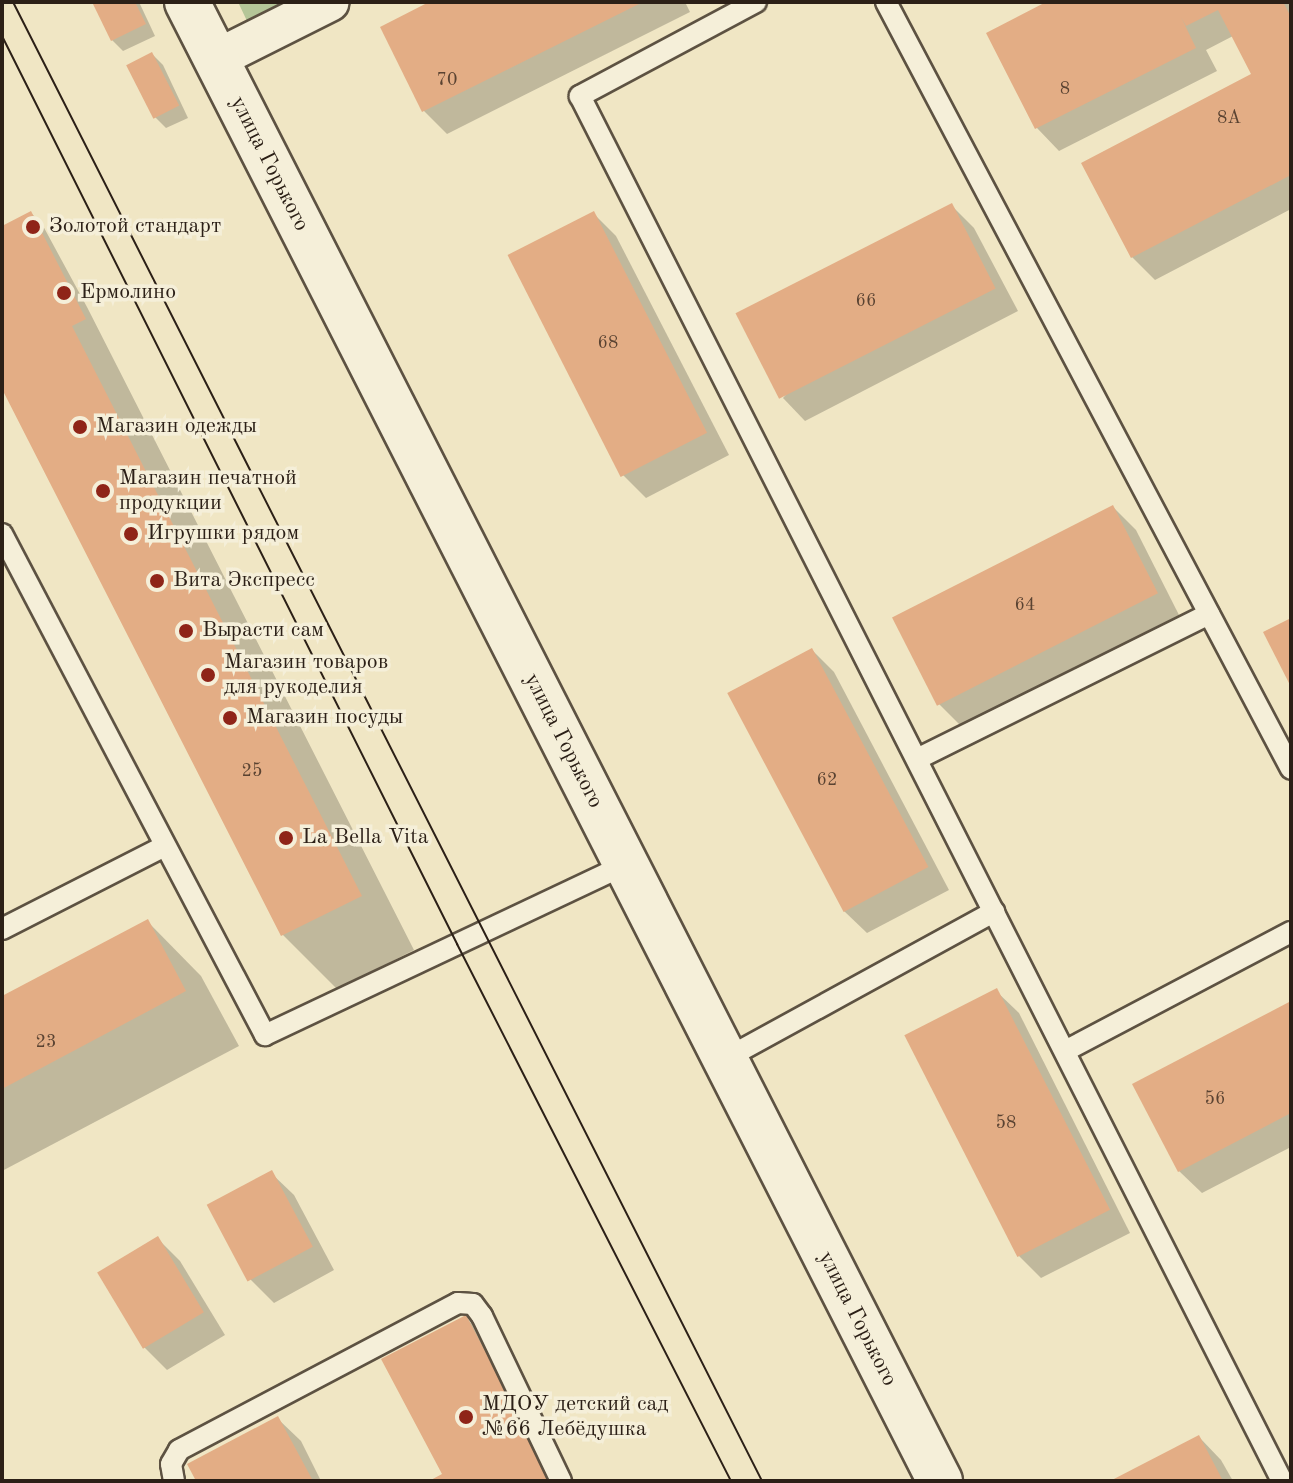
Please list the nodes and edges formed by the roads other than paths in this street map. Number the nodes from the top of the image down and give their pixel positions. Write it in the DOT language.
graph roads {
  1 [pos="187,2"];
  2 [pos="330,2"];
  3 [pos="756,2"];
  4 [pos="886,2"];
  5 [pos="216,59"];
  6 [pos="2,534"];
  7 [pos="1209,614"];
  8 [pos="917,759"];
  9 [pos="1291,769"];
  10 [pos="165,846"];
  11 [pos="626,864"];
  12 [pos="994,912"];
  13 [pos="2,929"];
  14 [pos="1291,932"];
  15 [pos="1065,1051"];
  16 [pos="725,1059"];
  17 [pos="174,1481"];
  18 [pos="561,1481"];
  19 [pos="940,1481"];
  20 [pos="1282,1481"];
  1 -- 5 [label="street, улица Горького"];
  2 -- 5 [label="street"];
  3 -- 8 [label="lane"];
  4 -- 7 [label="lane"];
  5 -- 11 [label="street, улица Горького"];
  6 -- 10 [label="lane"];
  7 -- 8 [label="lane"];
  7 -- 9 [label="lane"];
  8 -- 12 [label="lane"];
  10 -- 11 [label="lane"];
  10 -- 13 [label="lane"];
  11 -- 16 [label="street, улица Горького"];
  12 -- 15 [label="lane"];
  12 -- 16 [label="lane"];
  14 -- 15 [label="lane"];
  15 -- 20 [label="lane"];
  16 -- 19 [label="street, улица Горького"];
  17 -- 18 [label="lane"];
}
